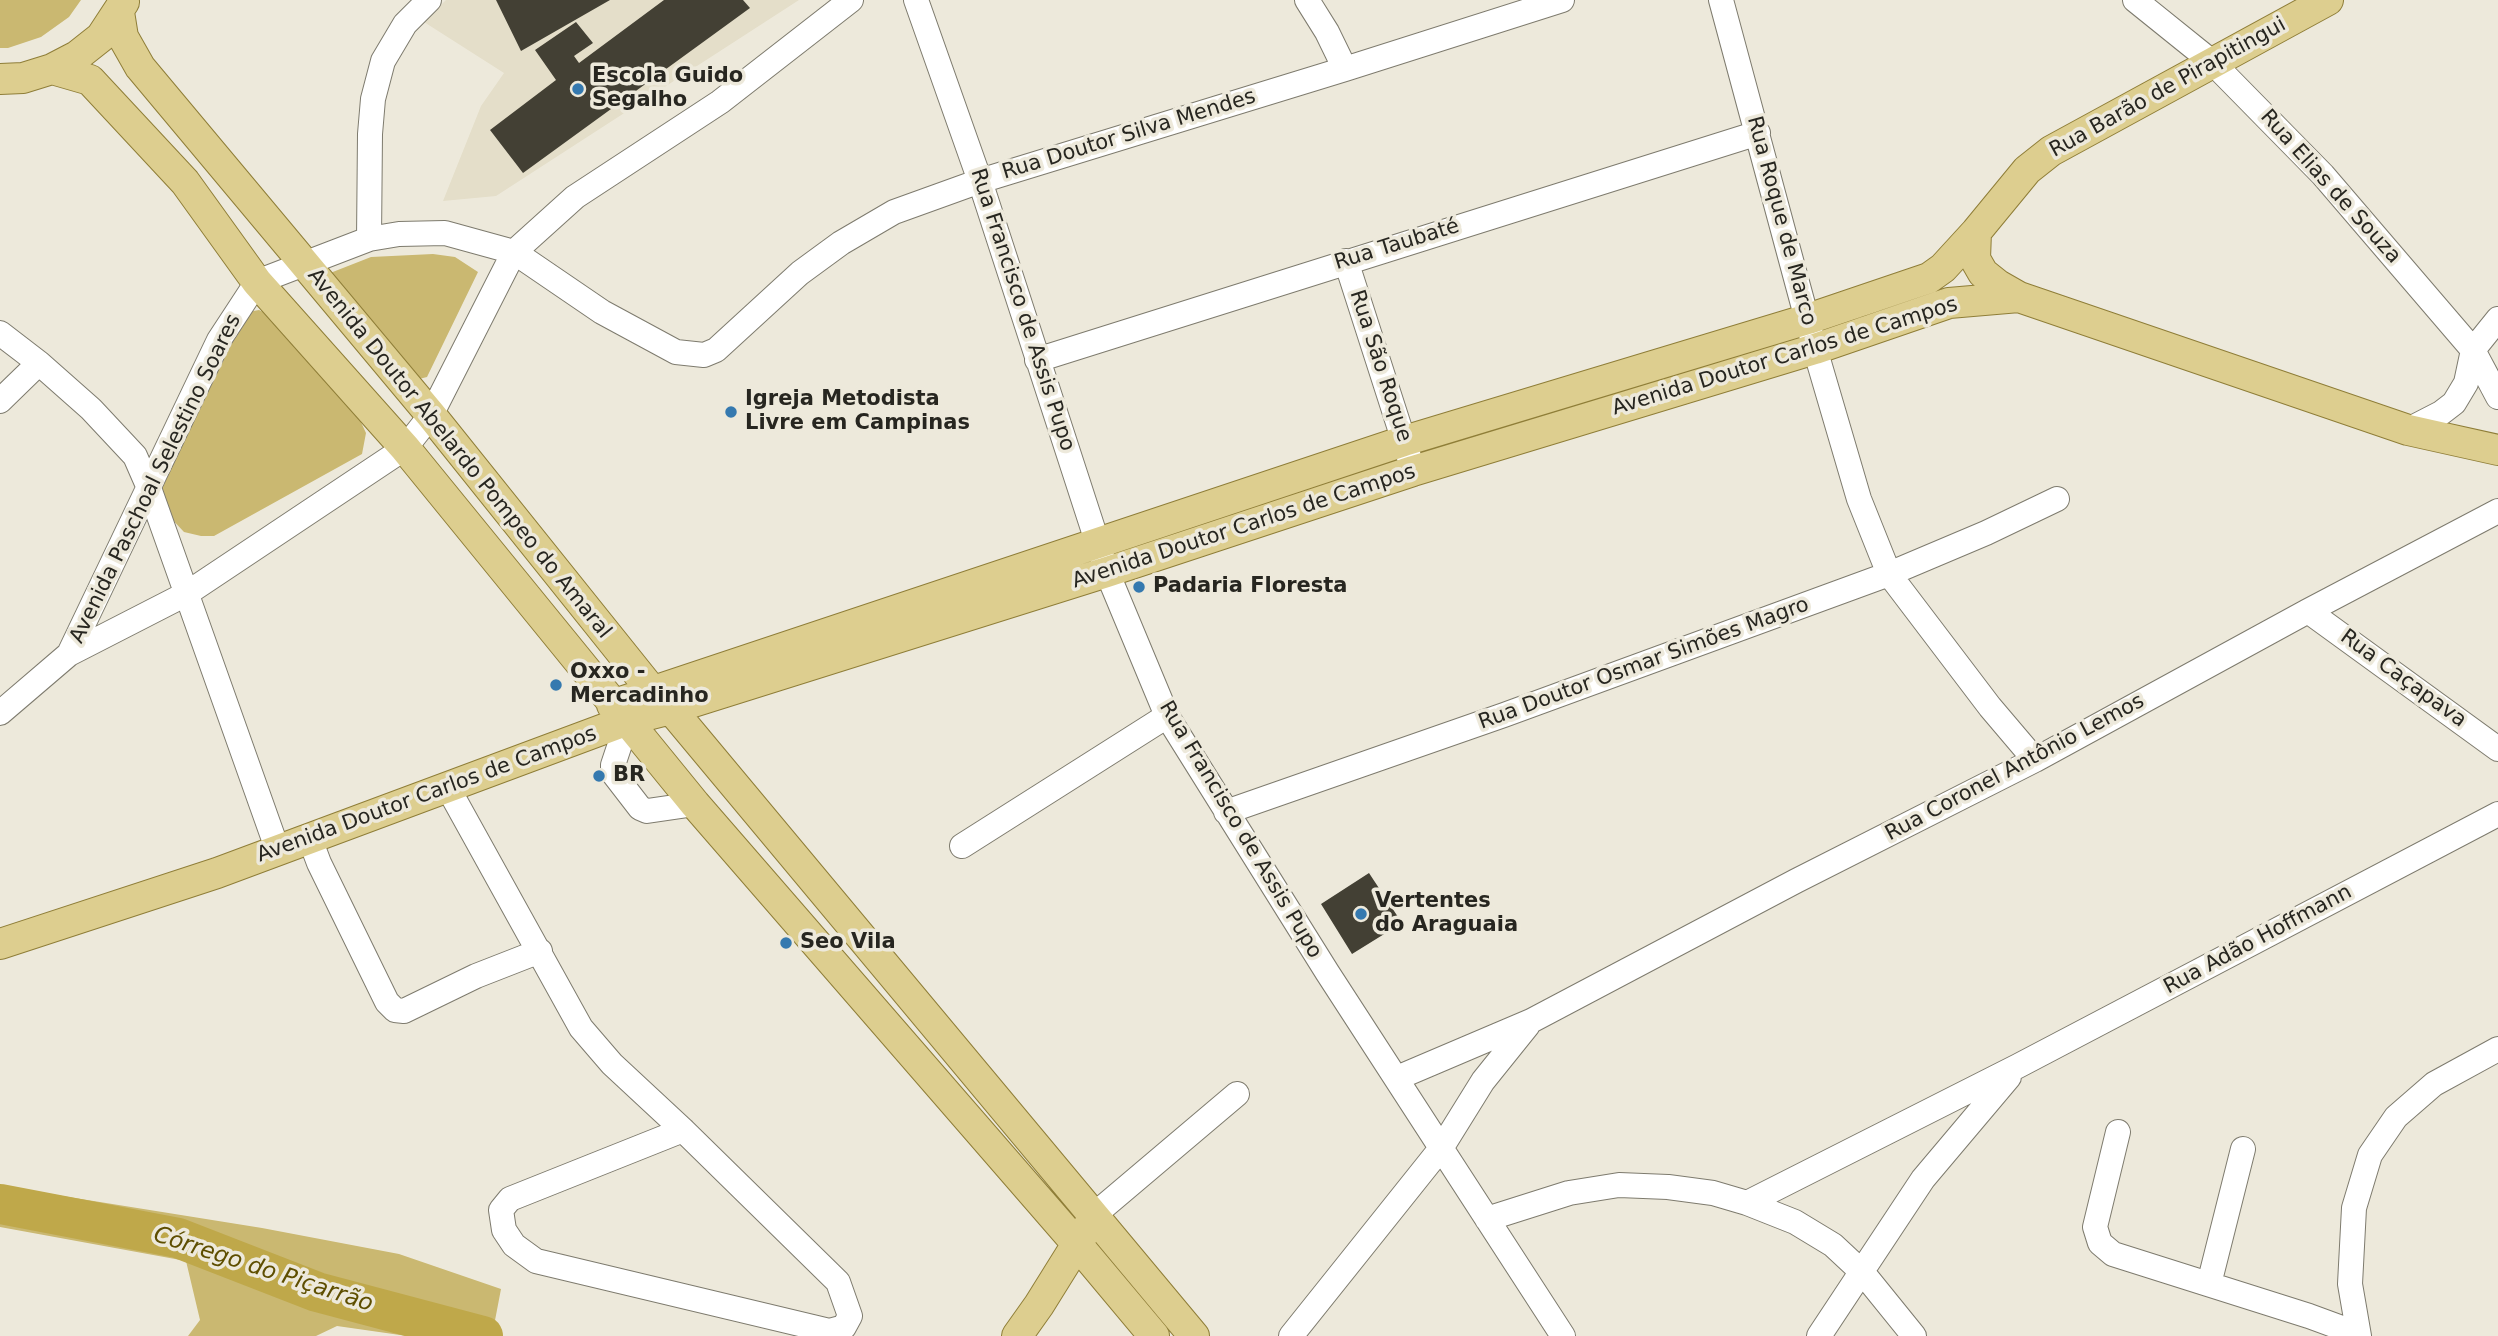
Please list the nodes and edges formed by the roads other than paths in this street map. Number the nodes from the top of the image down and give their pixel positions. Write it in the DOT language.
graph roads {
  1 [pos="429,0"];
  2 [pos="851,0"];
  3 [pos="916,0"];
  4 [pos="1307,0"];
  5 [pos="1562,0"];
  6 [pos="1721,0"];
  7 [pos="2136,0"];
  8 [pos="2328,0"];
  9 [pos="122,6"];
  10 [pos="2212,62"];
  11 [pos="52,69"];
  12 [pos="1345,69"];
  13 [pos="0,79"];
  14 [pos="1758,133"];
  15 [pos="980,181"];
  16 [pos="1976,232"];
  17 [pos="369,239"];
  18 [pos="513,252"];
  19 [pos="1346,261"];
  20 [pos="304,266"];
  21 [pos="1929,278"];
  22 [pos="257,282"];
  23 [pos="2019,297"];
  24 [pos="1808,319"];
  25 [pos="2498,319"];
  26 [pos="0,333"];
  27 [pos="1815,349"];
  28 [pos="2473,350"];
  29 [pos="1037,360"];
  30 [pos="39,363"];
  31 [pos="2498,397"];
  32 [pos="0,401"];
  33 [pos="431,415"];
  34 [pos="2408,430"];
  35 [pos="1404,441"];
  36 [pos="405,448"];
  37 [pos="2498,450"];
  38 [pos="1413,471"];
  39 [pos="149,488"];
  40 [pos="2057,499"];
  41 [pos="2498,512"];
  42 [pos="1098,543"];
  43 [pos="1107,572"];
  44 [pos="1889,574"];
  45 [pos="186,594"];
  46 [pos="2308,611"];
  47 [pos="69,654"];
  48 [pos="662,700"];
  49 [pos="621,712"];
  50 [pos="0,713"];
  51 [pos="1167,716"];
  52 [pos="2498,749"];
  53 [pos="2035,760"];
  54 [pos="448,788"];
  55 [pos="695,804"];
  56 [pos="1226,812"];
  57 [pos="2498,814"];
  58 [pos="310,839"];
  59 [pos="275,844"];
  60 [pos="962,846"];
  61 [pos="853,930"];
  62 [pos="2,933"];
  63 [pos="540,951"];
  64 [pos="823,953"];
  65 [pos="1531,1021"];
  66 [pos="2498,1049"];
  67 [pos="2018,1066"];
  68 [pos="1397,1078"];
  69 [pos="1237,1094"];
  70 [pos="683,1130"];
  71 [pos="2118,1132"];
  72 [pos="1442,1147"];
  73 [pos="2243,1149"];
  74 [pos="1747,1203"];
  75 [pos="1094,1215"];
  76 [pos="1486,1219"];
  77 [pos="1077,1244"];
  78 [pos="1863,1273"];
  79 [pos="2209,1284"];
  80 [pos="2358,1335"];
  81 [pos="1017,1336"];
  82 [pos="1154,1336"];
  83 [pos="1194,1336"];
  84 [pos="1291,1336"];
  85 [pos="1563,1336"];
  86 [pos="1819,1336"];
  87 [pos="1913,1336"];
  1 -- 17 [label="street"];
  2 -- 18 [label="street, Avenida Paschoal Selestino Soares"];
  3 -- 15 [label="street, Rua Francisco de Assis Pupo"];
  4 -- 12 [label="street"];
  5 -- 12 [label="street, Rua Doutor Silva Mendes"];
  6 -- 14 [label="street, Rua Roque de Marco"];
  7 -- 10 [label="street, Rua Elias de Souza"];
  8 -- 10 [label="main road, Rua Barão de Pirapitingui"];
  9 -- 11 [label="main road"];
  9 -- 20 [label="main road, Avenida Doutor Abelardo Pompeo do Amaral"];
  10 -- 16 [label="main road, Rua Barão de Pirapitingui"];
  10 -- 28 [label="street, Rua Elias de Souza"];
  11 -- 13 [label="main road"];
  11 -- 22 [label="main road, Avenida Doutor Abelardo Pompeo do Amaral"];
  12 -- 15 [label="street, Rua Doutor Silva Mendes"];
  14 -- 19 [label="street, Rua Taubaté"];
  14 -- 24 [label="street, Rua Roque de Marco"];
  15 -- 18 [label="street, Rua Doutor Silva Mendes"];
  15 -- 29 [label="street, Rua Francisco de Assis Pupo"];
  16 -- 21 [label="main road, Rua Barão de Pirapitingui"];
  16 -- 23 [label="main road"];
  17 -- 18 [label="street"];
  17 -- 20 [label="street"];
  18 -- 33 [label="street, Avenida Paschoal Selestino Soares"];
  19 -- 29 [label="street, Rua Taubaté"];
  19 -- 35 [label="street, Rua São Roque"];
  20 -- 22 [label="street"];
  20 -- 33 [label="main road, Avenida Doutor Abelardo Pompeo do Amaral"];
  21 -- 24 [label="main road, Avenida Doutor Carlos de Campos"];
  22 -- 36 [label="main road, Avenida Doutor Abelardo Pompeo do Amaral"];
  22 -- 39 [label="street, Avenida Paschoal Selestino Soares"];
  23 -- 27 [label="main road, Avenida Doutor Carlos de Campos"];
  23 -- 34 [label="main road, Avenida Doutor Carlos de Campos"];
  24 -- 27 [label="street, Rua Roque de Marco"];
  24 -- 35 [label="main road, Avenida Doutor Carlos de Campos"];
  25 -- 28 [label="street"];
  26 -- 30 [label="street"];
  27 -- 38 [label="main road, Avenida Doutor Carlos de Campos"];
  27 -- 44 [label="street, Rua Roque de Marco"];
  28 -- 31 [label="street, Rua Elias de Souza"];
  28 -- 34 [label="street"];
  29 -- 42 [label="street, Rua Francisco de Assis Pupo"];
  30 -- 32 [label="street"];
  30 -- 39 [label="street"];
  33 -- 36 [label="street, Avenida Paschoal Selestino Soares"];
  33 -- 48 [label="main road, Avenida Doutor Abelardo Pompeo do Amaral"];
  34 -- 37 [label="main road, Avenida Doutor Carlos de Campos"];
  35 -- 38 [label="street, Rua São Roque"];
  35 -- 42 [label="main road, Avenida Doutor Carlos de Campos"];
  36 -- 45 [label="street, Avenida Paschoal Selestino Soares"];
  36 -- 49 [label="main road, Avenida Doutor Abelardo Pompeo do Amaral"];
  38 -- 43 [label="main road, Avenida Doutor Carlos de Campos"];
  39 -- 45 [label="street"];
  39 -- 47 [label="street, Avenida Paschoal Selestino Soares"];
  40 -- 44 [label="street, Rua Doutor Osmar Simões Magro"];
  41 -- 46 [label="street, Rua Coronel Antônio Lemos"];
  42 -- 43 [label="street, Rua Francisco de Assis Pupo"];
  42 -- 48 [label="main road, Avenida Doutor Carlos de Campos"];
  43 -- 48 [label="main road, Avenida Doutor Carlos de Campos"];
  43 -- 51 [label="street, Rua Francisco de Assis Pupo"];
  44 -- 53 [label="street, Rua Roque de Marco"];
  44 -- 56 [label="street, Rua Doutor Osmar Simões Magro"];
  45 -- 47 [label="street, Avenida Paschoal Selestino Soares"];
  45 -- 59 [label="street"];
  46 -- 52 [label="street, Rua Caçapava"];
  46 -- 53 [label="street, Rua Coronel Antônio Lemos"];
  47 -- 50 [label="street, Avenida Paschoal Selestino Soares"];
  48 -- 49 [label="main road, Avenida Doutor Carlos de Campos"];
  48 -- 61 [label="main road, Avenida Doutor Abelardo Pompeo do Amaral"];
  49 -- 54 [label="main road, Avenida Doutor Carlos de Campos"];
  49 -- 55 [label="main road, Avenida Doutor Abelardo Pompeo do Amaral"];
  49 -- 55 [label="street"];
  49 -- 59 [label="main road, Avenida Doutor Carlos de Campos"];
  51 -- 56 [label="street, Rua Francisco de Assis Pupo"];
  51 -- 60 [label="street"];
  53 -- 65 [label="street, Rua Coronel Antônio Lemos"];
  54 -- 58 [label="main road, Avenida Doutor Carlos de Campos"];
  54 -- 63 [label="street"];
  55 -- 64 [label="main road, Avenida Doutor Abelardo Pompeo do Amaral"];
  56 -- 68 [label="street, Rua Francisco de Assis Pupo"];
  57 -- 67 [label="street, Rua Adão Hoffmann"];
  58 -- 59 [label="main road, Avenida Doutor Carlos de Campos"];
  58 -- 63 [label="street"];
  59 -- 62 [label="main road, Avenida Doutor Carlos de Campos"];
  61 -- 64 [label="main road"];
  61 -- 75 [label="main road, Avenida Doutor Abelardo Pompeo do Amaral"];
  63 -- 70 [label="street"];
  64 -- 77 [label="main road, Avenida Doutor Abelardo Pompeo do Amaral"];
  65 -- 68 [label="street, Rua Coronel Antônio Lemos"];
  65 -- 72 [label="street, Rua Coronel Antônio Lemos"];
  66 -- 80 [label="street"];
  67 -- 74 [label="street, Rua Adão Hoffmann"];
  67 -- 78 [label="street, Rua Adão Hoffmann"];
  68 -- 72 [label="street, Rua Francisco de Assis Pupo"];
  69 -- 75 [label="street"];
  70 -- 70 [label="street"];
  71 -- 79 [label="street"];
  72 -- 76 [label="street, Rua Francisco de Assis Pupo"];
  72 -- 84 [label="street, Rua Coronel Antônio Lemos"];
  73 -- 79 [label="street"];
  74 -- 76 [label="street"];
  74 -- 78 [label="street"];
  75 -- 77 [label="main road"];
  75 -- 83 [label="main road, Avenida Doutor Abelardo Pompeo do Amaral"];
  76 -- 85 [label="street, Rua Francisco de Assis Pupo"];
  77 -- 81 [label="main road"];
  77 -- 82 [label="main road, Avenida Doutor Abelardo Pompeo do Amaral"];
  78 -- 86 [label="street, Rua Adão Hoffmann"];
  78 -- 87 [label="street"];
  79 -- 80 [label="street"];
}
